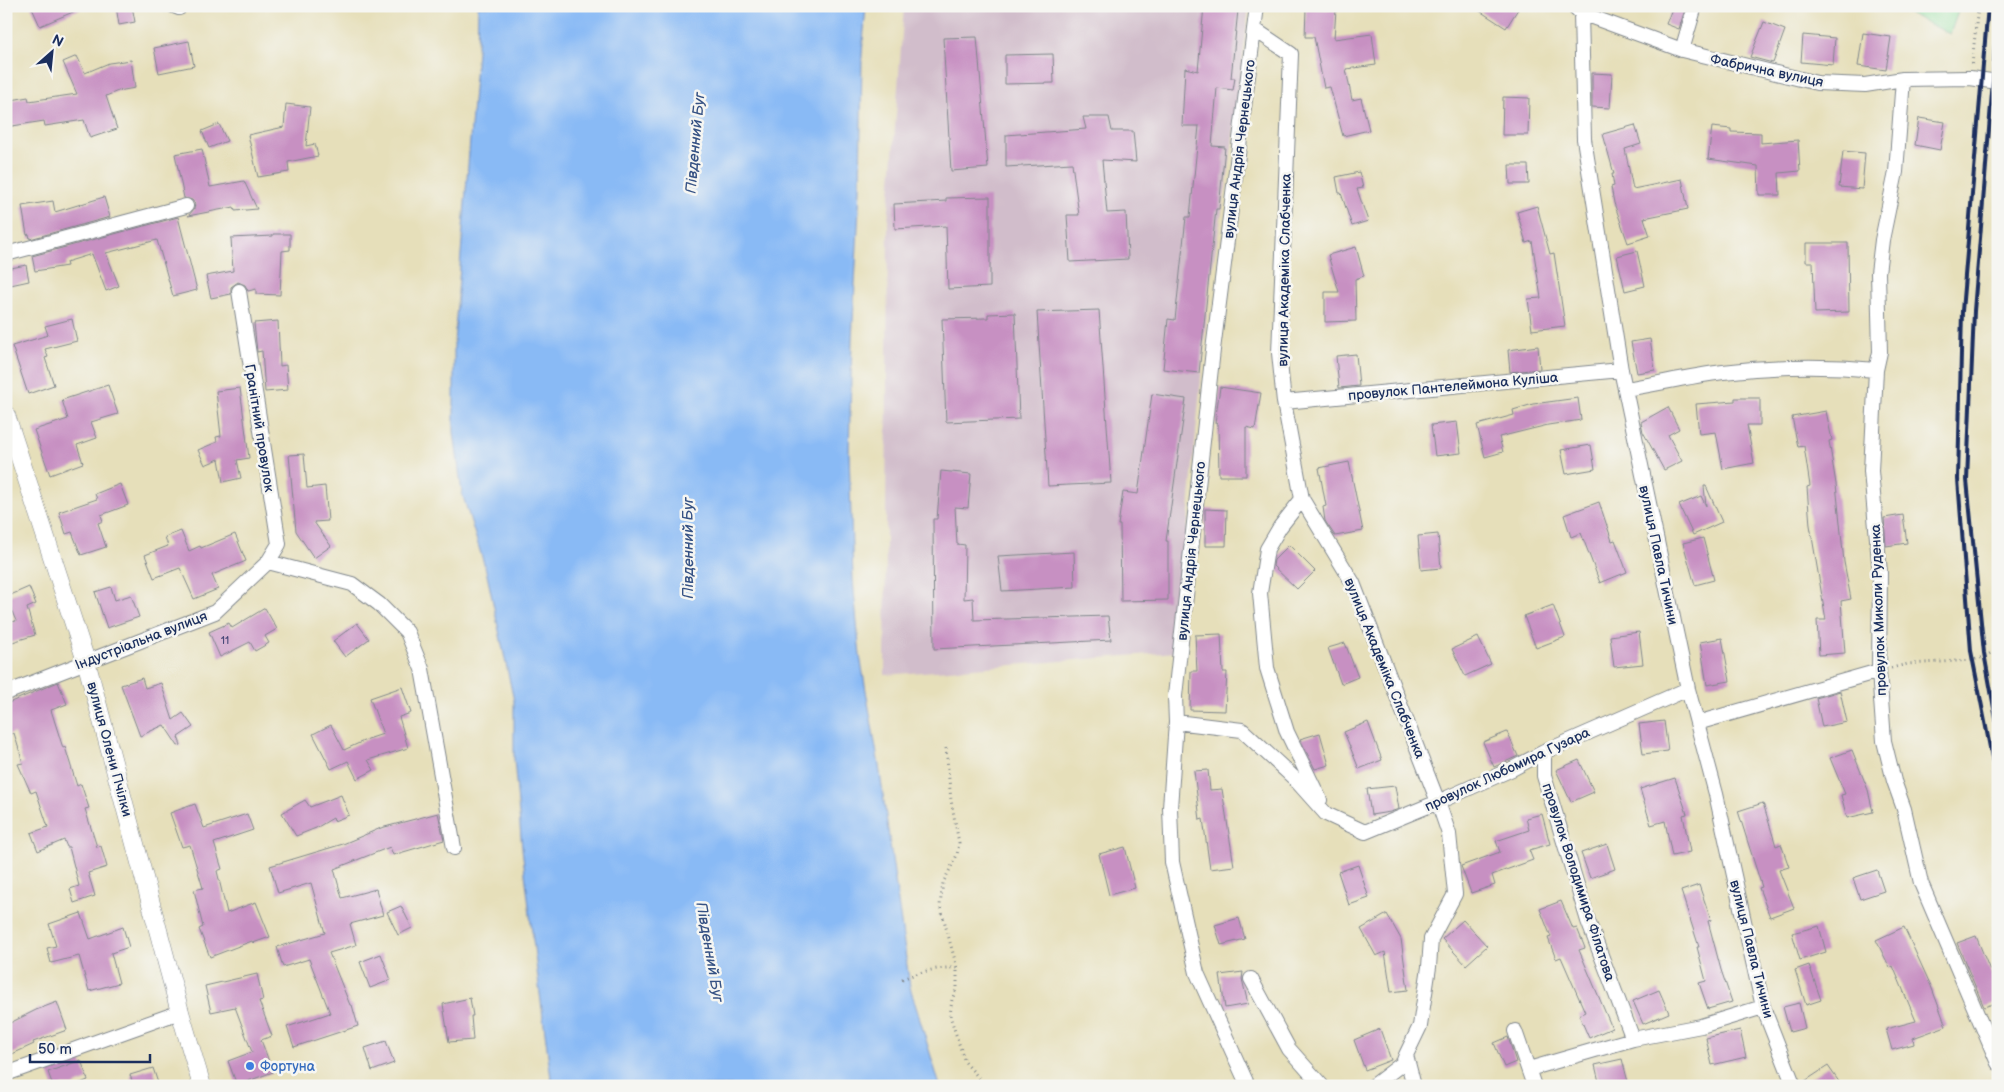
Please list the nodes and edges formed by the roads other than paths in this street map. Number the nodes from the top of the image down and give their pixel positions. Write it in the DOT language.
graph roads {
  1 [pos="1257,6"];
  2 [pos="1695,6"];
  3 [pos="1578,9"];
  4 [pos="1254,29"];
  5 [pos="1682,50"];
  6 [pos="1903,79"];
  7 [pos="1998,82"];
  8 [pos="186,206"];
  9 [pos="6,254"];
  10 [pos="239,291"];
  11 [pos="1621,370"];
  12 [pos="1876,370"];
  13 [pos="1625,389"];
  14 [pos="1284,402"];
  15 [pos="6,415"];
  16 [pos="1302,499"];
  17 [pos="268,562"];
  18 [pos="86,661"];
  19 [pos="1879,671"];
  20 [pos="1688,689"];
  21 [pos="6,693"];
  22 [pos="1176,722"];
  23 [pos="1697,723"];
  24 [pos="1544,752"];
  25 [pos="1438,802"];
  26 [pos="1326,814"];
  27 [pos="454,848"];
  28 [pos="1251,979"];
  29 [pos="1763,1007"];
  30 [pos="180,1012"];
  31 [pos="1515,1031"];
  32 [pos="1633,1039"];
  33 [pos="1406,1055"];
  34 [pos="1998,1063"];
  35 [pos="1529,1069"];
  36 [pos="6,1074"];
  37 [pos="202,1086"];
  38 [pos="1248,1086"];
  39 [pos="1322,1086"];
  40 [pos="1374,1086"];
  41 [pos="1414,1086"];
  42 [pos="1534,1086"];
  43 [pos="1794,1086"];
  1 -- 4 [label="street, вулиця Андрія Чернецького"];
  2 -- 5 [label="street"];
  3 -- 5 [label="street, Фабрична вулиця"];
  3 -- 11 [label="street, вулиця Павла Тичини"];
  4 -- 14 [label="street, вулиця Академіка Слабченка"];
  4 -- 22 [label="street, вулиця Андрія Чернецького"];
  5 -- 6 [label="street, Фабрична вулиця"];
  6 -- 7 [label="street, Фабрична вулиця"];
  6 -- 12 [label="street, провулок Миколи Руденка"];
  8 -- 9 [label="street"];
  10 -- 17 [label="street, Гранітний провулок"];
  11 -- 13 [label="street, вулиця Павла Тичини"];
  11 -- 14 [label="street, провулок Пантелеймона Куліша"];
  12 -- 13 [label="street"];
  12 -- 19 [label="street, провулок Миколи Руденка"];
  13 -- 20 [label="street, вулиця Павла Тичини"];
  14 -- 16 [label="street, вулиця Академіка Слабченка"];
  15 -- 18 [label="street, вулиця Олени Пчілки"];
  16 -- 25 [label="street, вулиця Академіка Слабченка"];
  16 -- 26 [label="street"];
  17 -- 18 [label="street, Індустріальна вулиця"];
  17 -- 27 [label="street"];
  18 -- 21 [label="street, Індустріальна вулиця"];
  18 -- 30 [label="street, вулиця Олени Пчілки"];
  19 -- 23 [label="street"];
  19 -- 34 [label="street, провулок Миколи Руденка"];
  20 -- 23 [label="street, вулиця Павла Тичини"];
  20 -- 24 [label="street, провулок Любомира Гузара"];
  22 -- 26 [label="street"];
  22 -- 38 [label="street, вулиця Андрія Чернецького"];
  23 -- 29 [label="street, вулиця Павла Тичини"];
  24 -- 25 [label="street, провулок Любомира Гузара"];
  24 -- 32 [label="street, провулок Володимира Філатова"];
  25 -- 26 [label="street, провулок Любомира Гузара"];
  25 -- 33 [label="street, вулиця Академіка Слабченка"];
  28 -- 39 [label="street"];
  29 -- 32 [label="street"];
  29 -- 43 [label="street, вулиця Павла Тичини"];
  30 -- 36 [label="street"];
  30 -- 37 [label="street, вулиця Олени Пчілки"];
  31 -- 35 [label="street"];
  32 -- 35 [label="street"];
  33 -- 40 [label="street, вулиця Академіка Слабченка"];
  33 -- 41 [label="street"];
  35 -- 42 [label="street"];
}
